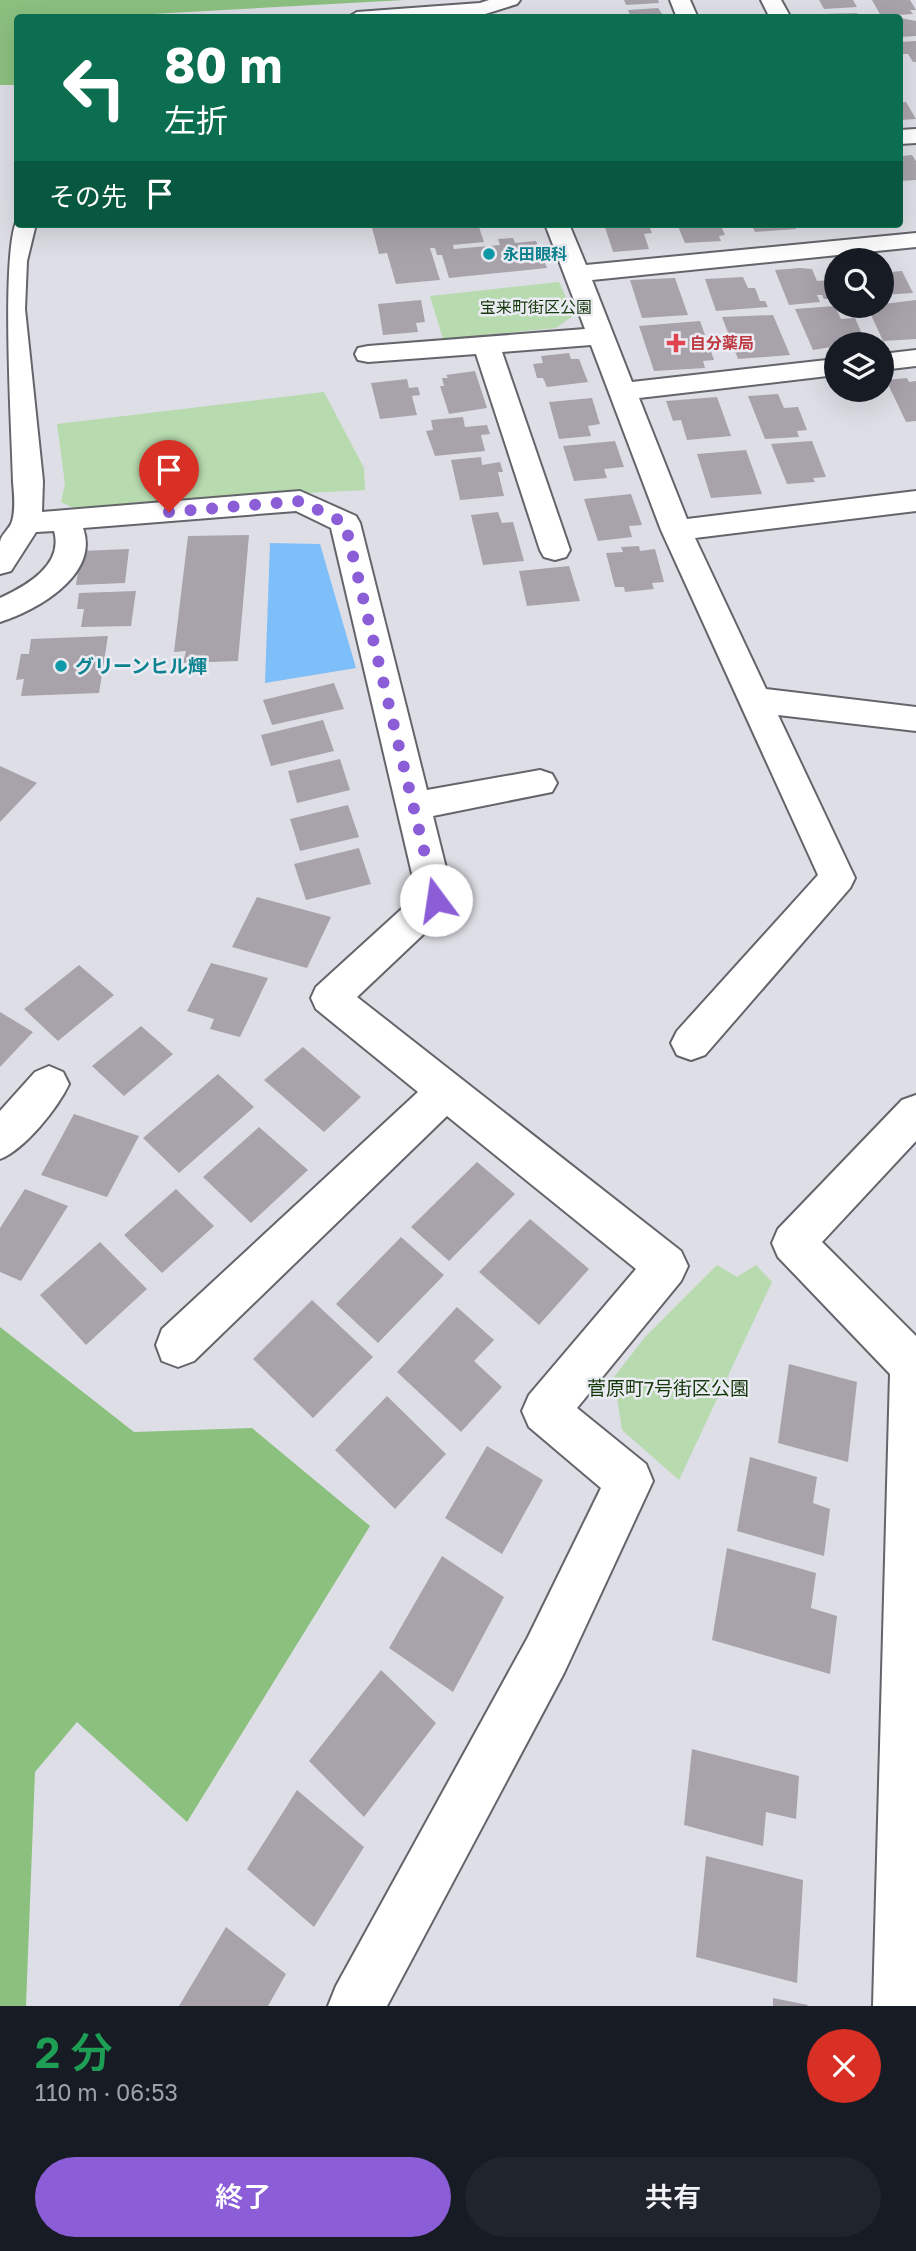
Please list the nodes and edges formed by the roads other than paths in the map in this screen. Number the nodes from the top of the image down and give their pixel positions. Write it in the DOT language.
graph roads {
  1 [pos="510,0"];
  2 [pos="413,14"];
  3 [pos="23,228"];
  4 [pos="558,228"];
  5 [pos="916,240"];
  6 [pos="575,274"];
  7 [pos="599,336"];
  8 [pos="487,346"];
  9 [pos="368,354"];
  10 [pos="916,358"];
  11 [pos="894,361"];
  12 [pos="824,368"];
  13 [pos="621,392"];
  14 [pos="916,501"];
  15 [pos="46,522"];
  16 [pos="676,530"];
  17 [pos="555,550"];
  18 [pos="0,564"];
  19 [pos="0,611"];
  20 [pos="755,700"];
  21 [pos="916,719"];
  22 [pos="540,783"];
  23 [pos="413,806"];
  24 [pos="691,1043"];
  25 [pos="49,1084"];
  26 [pos="446,1091"];
  27 [pos="916,1112"];
  28 [pos="0,1141"];
  29 [pos="178,1345"];
  30 [pos="915,1367"];
  31 [pos="356,2006"];
  32 [pos="901,2006"];
  1 -- 2 [label="street"];
  3 -- 15 [label="street"];
  4 -- 6 [label="street"];
  5 -- 6 [label="street"];
  6 -- 7 [label="street"];
  7 -- 8 [label="street"];
  7 -- 13 [label="street"];
  8 -- 9 [label="street"];
  8 -- 17 [label="street"];
  10 -- 11 [label="street"];
  12 -- 13 [label="street"];
  13 -- 16 [label="street"];
  14 -- 16 [label="street"];
  15 -- 18 [label="street"];
  15 -- 19 [label="street"];
  15 -- 23 [label="street"];
  16 -- 20 [label="street"];
  20 -- 21 [label="street"];
  20 -- 24 [label="street"];
  22 -- 23 [label="street"];
  23 -- 26 [label="street"];
  25 -- 28 [label="street"];
  26 -- 29 [label="street"];
  26 -- 31 [label="street"];
  27 -- 30 [label="street"];
  30 -- 32 [label="street"];
}
